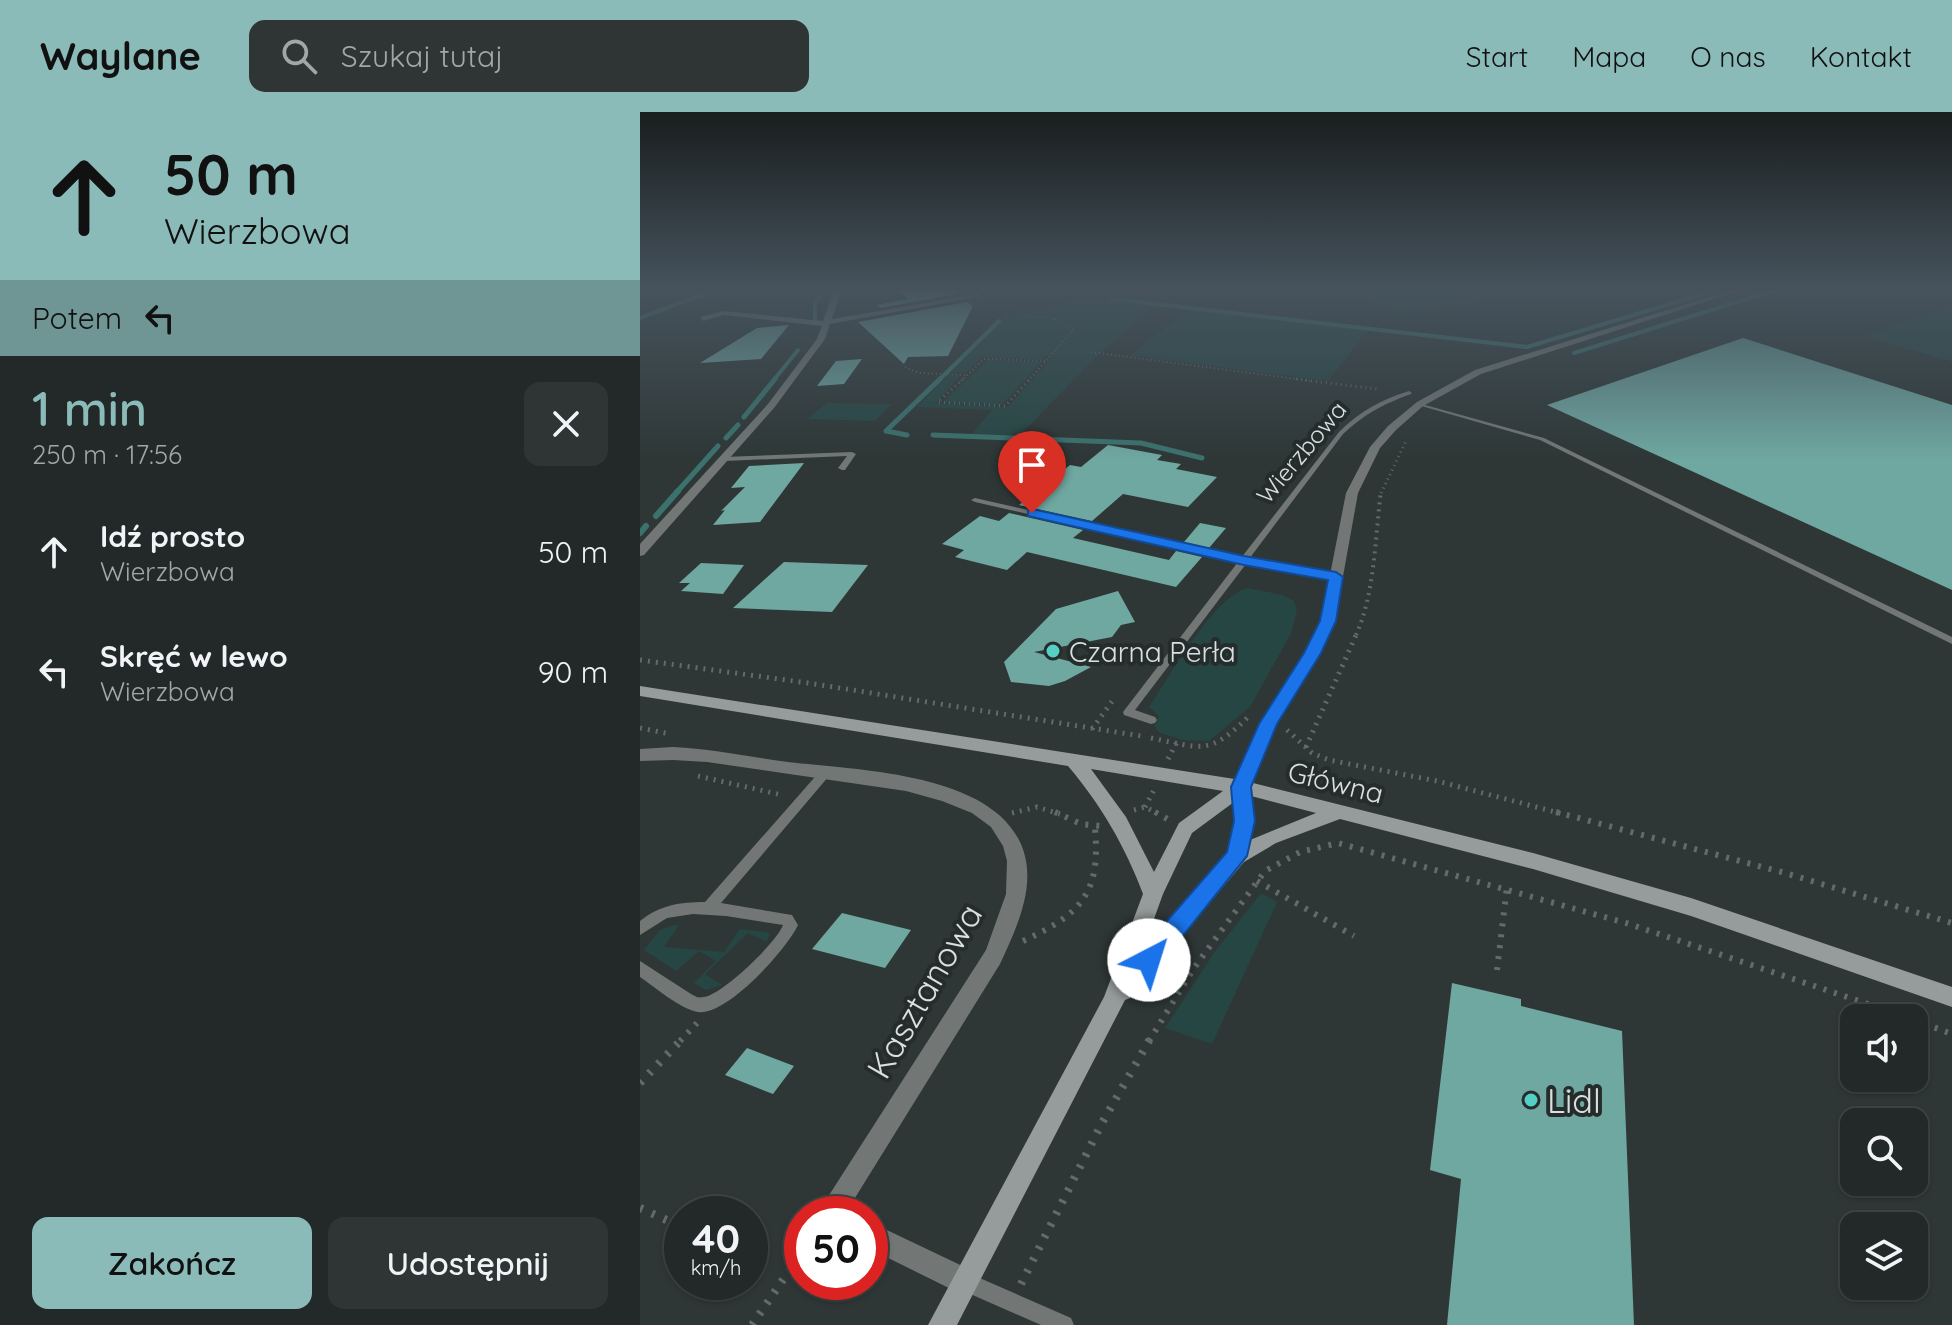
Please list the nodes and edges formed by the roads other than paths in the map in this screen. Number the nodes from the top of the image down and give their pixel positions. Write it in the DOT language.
graph roads {
  1 [pos="815,347"];
  2 [pos="1559,347"];
  3 [pos="1409,393"];
  4 [pos="1426,406"];
  5 [pos="724,459"];
  6 [pos="842,468"];
  7 [pos="975,500"];
  8 [pos="640,552"];
  9 [pos="1244,561"];
  10 [pos="1336,577"];
  11 [pos="1952,641"];
  12 [pos="640,691"];
  13 [pos="1151,720"];
  14 [pos="640,755"];
  15 [pos="1072,759"];
  16 [pos="825,773"];
  17 [pos="1241,787"];
  18 [pos="1339,812"];
  19 [pos="1237,856"];
  20 [pos="1153,894"];
  21 [pos="707,910"];
  22 [pos="640,929"];
  23 [pos="640,968"];
  24 [pos="1952,997"];
  25 [pos="1113,1002"];
  26 [pos="841,1196"];
  27 [pos="888,1244"];
  28 [pos="965,1282"];
  29 [pos="942,1325"];
  30 [pos="1064,1325"];
  1 -- 5 [label="street"];
  2 -- 4 [label="street, Wierzbowa"];
  3 -- 9 [label="lane, Wierzbowa"];
  4 -- 10 [label="street, Wierzbowa"];
  4 -- 11 [label="lane"];
  5 -- 6 [label="lane"];
  5 -- 8 [label="street"];
  7 -- 9 [label="lane"];
  9 -- 10 [label="lane"];
  9 -- 13 [label="lane, Wierzbowa"];
  10 -- 17 [label="street, Wierzbowa"];
  12 -- 15 [label="main road, Główna"];
  14 -- 16 [label="street"];
  15 -- 17 [label="main road, Główna"];
  15 -- 20 [label="main road"];
  16 -- 21 [label="lane"];
  16 -- 26 [label="street, Kasztanowa"];
  17 -- 18 [label="main road, Główna"];
  17 -- 19 [label="main road"];
  17 -- 20 [label="main road"];
  18 -- 19 [label="main road"];
  18 -- 24 [label="main road, Główna"];
  19 -- 25 [label="main road"];
  20 -- 25 [label="main road"];
  21 -- 22 [label="lane"];
  21 -- 23 [label="lane"];
  25 -- 28 [label="main road"];
  27 -- 28 [label="street"];
  28 -- 29 [label="main road"];
  28 -- 30 [label="lane"];
}
